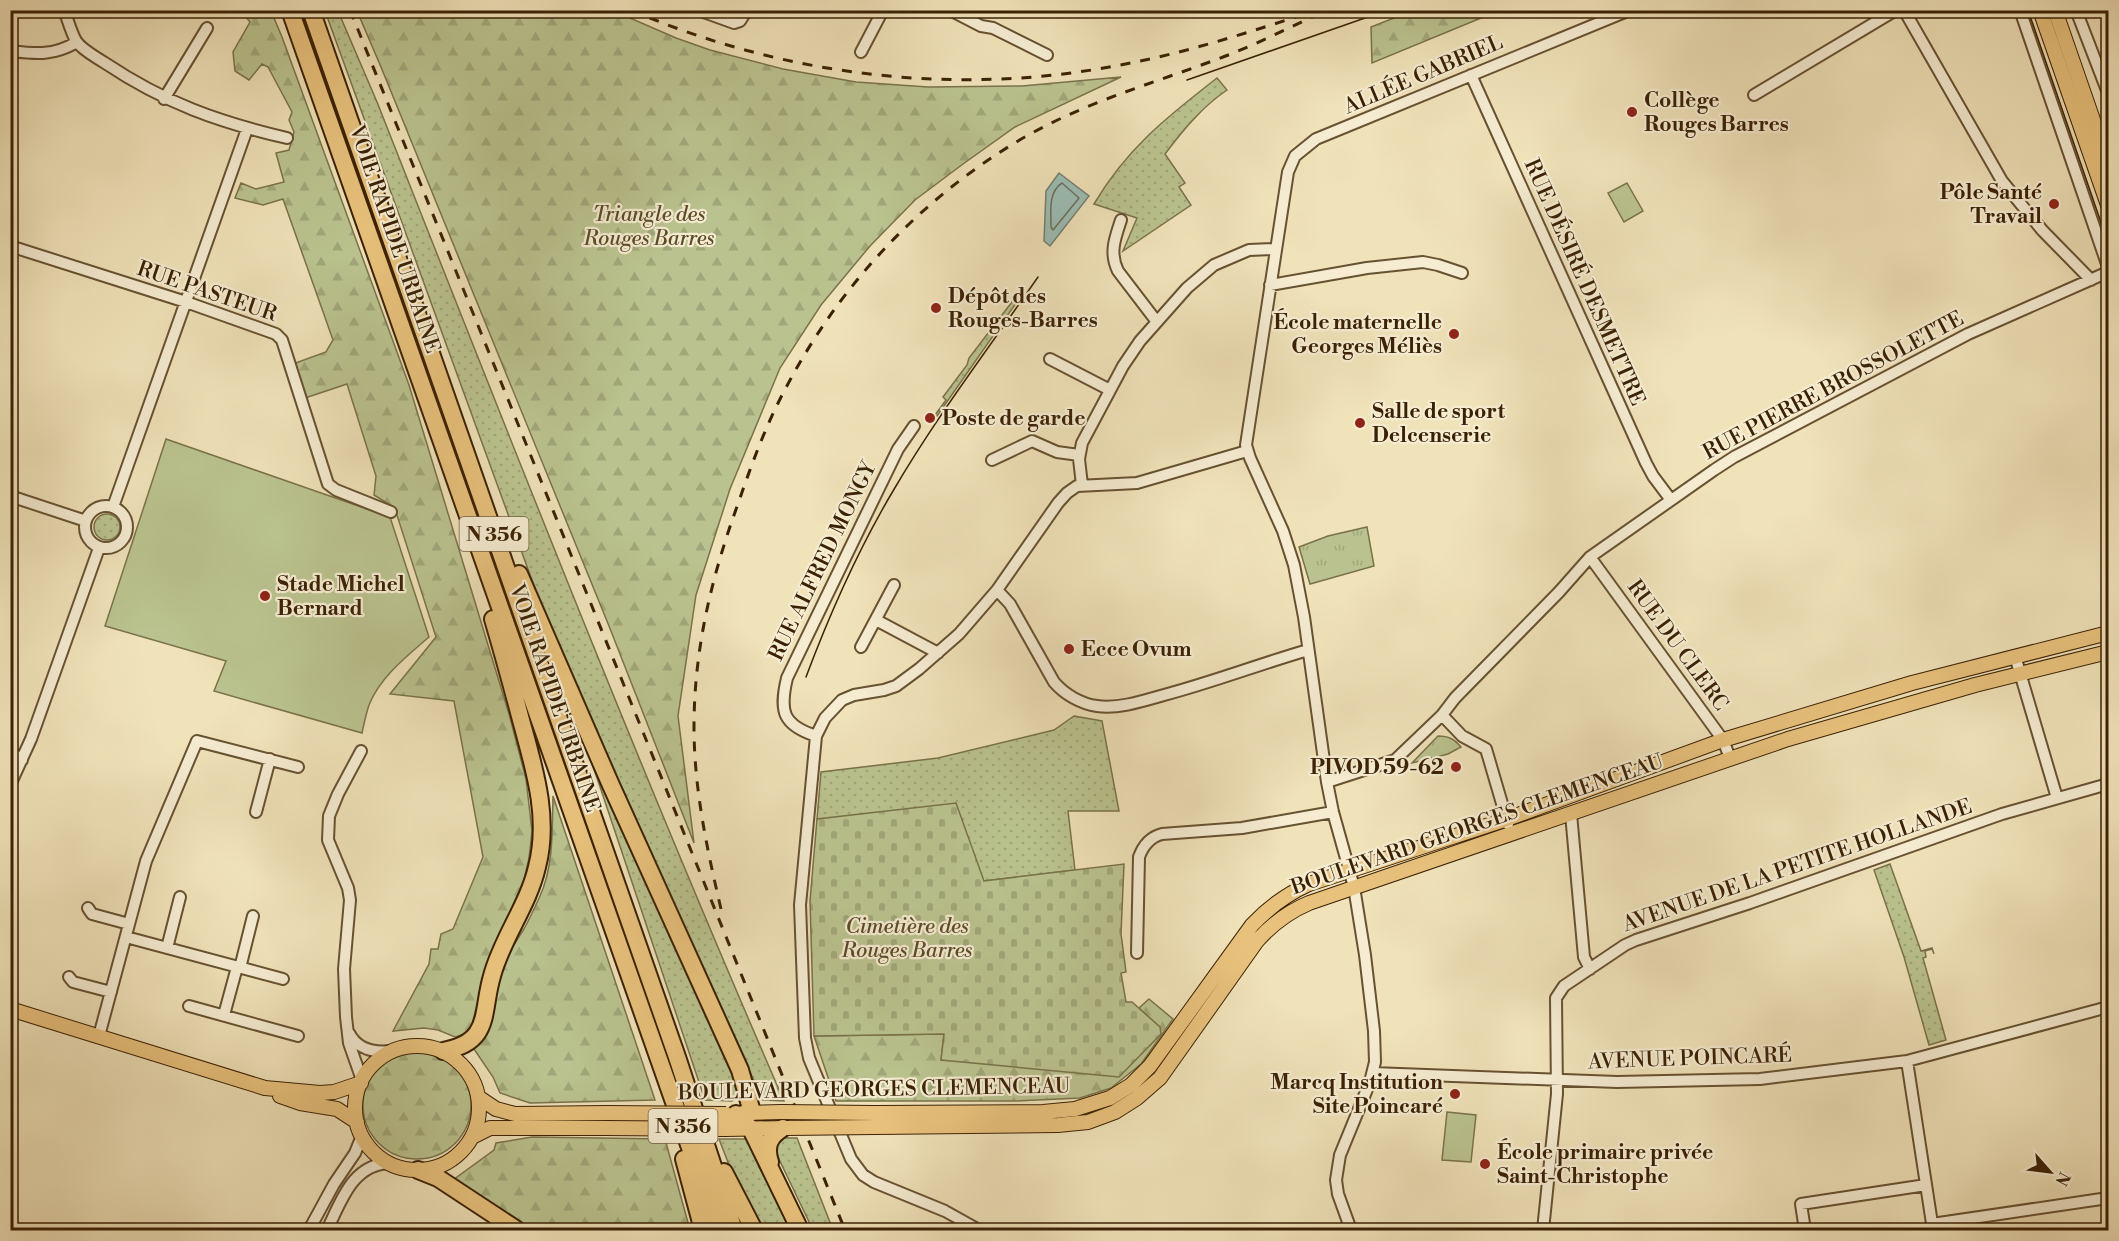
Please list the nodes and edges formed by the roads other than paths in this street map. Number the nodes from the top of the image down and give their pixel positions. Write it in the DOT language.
graph roads {
  1 [pos="64,10"];
  2 [pos="290,10"];
  3 [pos="311,10"];
  4 [pos="698,10"];
  5 [pos="747,10"];
  6 [pos="883,10"];
  7 [pos="1630,10"];
  8 [pos="1896,10"];
  9 [pos="1904,10"];
  10 [pos="2020,10"];
  11 [pos="2040,10"];
  12 [pos="2046,10"];
  13 [pos="2056,10"];
  14 [pos="2076,10"];
  15 [pos="951,11"];
  16 [pos="207,28"];
  17 [pos="77,42"];
  18 [pos="10,51"];
  19 [pos="861,52"];
  20 [pos="1047,55"];
  21 [pos="1471,75"];
  22 [pos="2109,93"];
  23 [pos="1755,95"];
  24 [pos="164,99"];
  25 [pos="247,129"];
  26 [pos="287,138"];
  27 [pos="2109,141"];
  28 [pos="2109,163"];
  29 [pos="2109,187"];
  30 [pos="2109,205"];
  31 [pos="1121,220"];
  32 [pos="10,246"];
  33 [pos="1275,249"];
  34 [pos="2109,267"];
  35 [pos="2109,272"];
  36 [pos="1462,273"];
  37 [pos="2091,279"];
  38 [pos="1270,285"];
  39 [pos="186,302"];
  40 [pos="1157,322"];
  41 [pos="1050,358"];
  42 [pos="1110,390"];
  43 [pos="914,426"];
  44 [pos="444,448"];
  45 [pos="1247,451"];
  46 [pos="1079,455"];
  47 [pos="992,460"];
  48 [pos="473,472"];
  49 [pos="1082,485"];
  50 [pos="10,496"];
  51 [pos="1671,500"];
  52 [pos="114,507"];
  53 [pos="391,512"];
  54 [pos="86,521"];
  55 [pos="99,548"];
  56 [pos="1590,557"];
  57 [pos="894,585"];
  58 [pos="997,590"];
  59 [pos="876,620"];
  60 [pos="2109,633"];
  61 [pos="861,647"];
  62 [pos="1308,650"];
  63 [pos="938,652"];
  64 [pos="2109,652"];
  65 [pos="2015,656"];
  66 [pos="2021,674"];
  67 [pos="1442,715"];
  68 [pos="816,736"];
  69 [pos="1724,740"];
  70 [pos="361,750"];
  71 [pos="10,751"];
  72 [pos="1730,758"];
  73 [pos="270,759"];
  74 [pos="22,760"];
  75 [pos="298,766"];
  76 [pos="1327,782"];
  77 [pos="2109,784"];
  78 [pos="10,785"];
  79 [pos="2057,798"];
  80 [pos="256,812"];
  81 [pos="1333,812"];
  82 [pos="1571,814"];
  83 [pos="1507,819"];
  84 [pos="1512,835"];
  85 [pos="1350,871"];
  86 [pos="1354,887"];
  87 [pos="180,897"];
  88 [pos="88,908"];
  89 [pos="253,916"];
  90 [pos="129,924"];
  91 [pos="126,937"];
  92 [pos="167,948"];
  93 [pos="1137,953"];
  94 [pos="238,967"];
  95 [pos="1590,969"];
  96 [pos="69,977"];
  97 [pos="283,979"];
  98 [pos="111,992"];
  99 [pos="189,1006"];
  100 [pos="2109,1007"];
  101 [pos="10,1009"];
  102 [pos="224,1015"];
  103 [pos="645,1023"];
  104 [pos="347,1030"];
  105 [pos="298,1035"];
  106 [pos="99,1036"];
  107 [pos="391,1051"];
  108 [pos="443,1051"];
  109 [pos="677,1057"];
  110 [pos="1907,1061"];
  111 [pos="1373,1073"];
  112 [pos="1557,1079"];
  113 [pos="361,1082"];
  114 [pos="265,1088"];
  115 [pos="478,1097"];
  116 [pos="736,1120"];
  117 [pos="875,1120"];
  118 [pos="357,1122"];
  119 [pos="783,1122"];
  120 [pos="701,1128"];
  121 [pos="362,1136"];
  122 [pos="472,1137"];
  123 [pos="390,1163"];
  124 [pos="418,1170"];
  125 [pos="774,1174"];
  126 [pos="1926,1185"];
  127 [pos="2109,1198"];
  128 [pos="1933,1227"];
  129 [pos="309,1230"];
  130 [pos="327,1230"];
  131 [pos="517,1230"];
  132 [pos="703,1230"];
  133 [pos="719,1230"];
  134 [pos="734,1230"];
  135 [pos="754,1230"];
  136 [pos="800,1230"];
  137 [pos="979,1230"];
  138 [pos="1351,1230"];
  139 [pos="1544,1230"];
  140 [pos="1805,1230"];
  1 -- 17 [label="street"];
  2 -- 44 [label="highway, VOIE RAPIDE URBAINE / N 356"];
  3 -- 48 [label="highway, VOIE RAPIDE URBAINE / N 356"];
  4 -- 5 [label="street"];
  6 -- 19 [label="street"];
  7 -- 21 [label="street, ALLÉE GABRIEL"];
  8 -- 23 [label="street"];
  9 -- 37 [label="street"];
  10 -- 34 [label="street"];
  11 -- 30 [label="main road"];
  12 -- 29 [label="main road"];
  13 -- 27 [label="main road"];
  13 -- 28 [label="main road"];
  14 -- 22 [label="street"];
  15 -- 20 [label="street"];
  16 -- 24 [label="street"];
  17 -- 18 [label="street"];
  17 -- 24 [label="street"];
  21 -- 33 [label="street, ALLÉE GABRIEL"];
  21 -- 51 [label="street, RUE DÉSIRÉ DESMETTRE"];
  24 -- 25 [label="street"];
  25 -- 26 [label="street"];
  25 -- 39 [label="street"];
  31 -- 40 [label="street"];
  32 -- 39 [label="street, RUE PASTEUR"];
  33 -- 38 [label="street"];
  33 -- 40 [label="street"];
  35 -- 37 [label="street, RUE PIERRE BROSSOLETTE"];
  36 -- 38 [label="street"];
  37 -- 51 [label="street, RUE PIERRE BROSSOLETTE"];
  38 -- 45 [label="street"];
  39 -- 52 [label="street"];
  39 -- 53 [label="street, RUE PASTEUR"];
  40 -- 42 [label="street"];
  41 -- 42 [label="street"];
  42 -- 46 [label="street"];
  43 -- 68 [label="street, RUE ALFRED MONGY"];
  44 -- 103 [label="highway, VOIE RAPIDE URBAINE / N 356"];
  44 -- 108 [label="highway"];
  45 -- 49 [label="street"];
  45 -- 62 [label="street"];
  46 -- 47 [label="street"];
  46 -- 49 [label="street"];
  48 -- 109 [label="highway, VOIE RAPIDE URBAINE / N 356"];
  48 -- 116 [label="highway"];
  49 -- 58 [label="street"];
  50 -- 54 [label="street"];
  51 -- 56 [label="street, RUE PIERRE BROSSOLETTE"];
  52 -- 54 [label="street"];
  52 -- 55 [label="street"];
  54 -- 55 [label="street"];
  55 -- 74 [label="street"];
  56 -- 67 [label="street, RUE PIERRE BROSSOLETTE"];
  56 -- 69 [label="street, RUE DU CLERC"];
  57 -- 59 [label="street"];
  58 -- 62 [label="street"];
  58 -- 63 [label="street"];
  59 -- 61 [label="street"];
  59 -- 63 [label="street"];
  60 -- 65 [label="main road, BOULEVARD GEORGES CLEMENCEAU"];
  62 -- 76 [label="street"];
  63 -- 68 [label="street"];
  64 -- 66 [label="main road, BOULEVARD GEORGES CLEMENCEAU"];
  65 -- 66 [label="street"];
  65 -- 69 [label="main road, BOULEVARD GEORGES CLEMENCEAU"];
  66 -- 72 [label="main road, BOULEVARD GEORGES CLEMENCEAU"];
  66 -- 79 [label="street"];
  67 -- 76 [label="street, RUE PIERRE BROSSOLETTE"];
  67 -- 83 [label="street"];
  68 -- 137 [label="street"];
  69 -- 72 [label="street, RUE DU CLERC"];
  69 -- 83 [label="main road, BOULEVARD GEORGES CLEMENCEAU"];
  70 -- 104 [label="street"];
  71 -- 74 [label="street"];
  72 -- 82 [label="main road, BOULEVARD GEORGES CLEMENCEAU"];
  73 -- 75 [label="street"];
  73 -- 80 [label="street"];
  73 -- 90 [label="street"];
  74 -- 78 [label="street"];
  76 -- 81 [label="street"];
  77 -- 79 [label="street, AVENUE DE LA PETITE HOLLANDE"];
  79 -- 95 [label="street, AVENUE DE LA PETITE HOLLANDE"];
  81 -- 85 [label="street"];
  81 -- 93 [label="street"];
  82 -- 84 [label="main road, BOULEVARD GEORGES CLEMENCEAU"];
  82 -- 95 [label="street"];
  83 -- 84 [label="street"];
  83 -- 85 [label="main road, BOULEVARD GEORGES CLEMENCEAU"];
  84 -- 86 [label="main road, BOULEVARD GEORGES CLEMENCEAU"];
  85 -- 86 [label="street"];
  85 -- 117 [label="main road, BOULEVARD GEORGES CLEMENCEAU"];
  86 -- 111 [label="street"];
  86 -- 117 [label="main road, BOULEVARD GEORGES CLEMENCEAU"];
  87 -- 92 [label="street"];
  88 -- 90 [label="street"];
  89 -- 94 [label="street"];
  90 -- 91 [label="street"];
  91 -- 92 [label="street"];
  91 -- 98 [label="street"];
  92 -- 94 [label="street"];
  94 -- 97 [label="street"];
  94 -- 102 [label="street"];
  95 -- 112 [label="street, AVENUE DE LA PETITE HOLLANDE"];
  96 -- 98 [label="street"];
  98 -- 106 [label="street"];
  99 -- 102 [label="street"];
  100 -- 110 [label="street, AVENUE POINCARÉ"];
  101 -- 106 [label="main road"];
  102 -- 105 [label="street"];
  103 -- 132 [label="highway"];
  103 -- 133 [label="highway, VOIE RAPIDE URBAINE / N 356"];
  104 -- 107 [label="street"];
  104 -- 113 [label="street"];
  106 -- 114 [label="main road"];
  107 -- 108 [label="main road"];
  107 -- 113 [label="main road"];
  108 -- 115 [label="main road"];
  109 -- 134 [label="highway, VOIE RAPIDE URBAINE / N 356"];
  109 -- 135 [label="highway"];
  110 -- 112 [label="street, AVENUE POINCARÉ"];
  110 -- 126 [label="street"];
  111 -- 112 [label="street, AVENUE POINCARÉ"];
  111 -- 138 [label="street"];
  112 -- 139 [label="street"];
  113 -- 114 [label="main road"];
  113 -- 118 [label="main road"];
  114 -- 118 [label="main road"];
  115 -- 116 [label="main road, BOULEVARD GEORGES CLEMENCEAU, bridge"];
  115 -- 122 [label="main road"];
  116 -- 119 [label="main road, BOULEVARD GEORGES CLEMENCEAU"];
  116 -- 120 [label="highway, bridge"];
  116 -- 125 [label="highway"];
  117 -- 119 [label="main road, BOULEVARD GEORGES CLEMENCEAU, bridge"];
  118 -- 121 [label="main road"];
  119 -- 125 [label="highway"];
  120 -- 122 [label="main road, BOULEVARD GEORGES CLEMENCEAU, bridge"];
  121 -- 123 [label="main road"];
  121 -- 129 [label="street"];
  122 -- 124 [label="main road"];
  123 -- 124 [label="main road"];
  123 -- 130 [label="street"];
  124 -- 131 [label="highway"];
  125 -- 136 [label="highway"];
  126 -- 128 [label="street"];
  126 -- 140 [label="street"];
  127 -- 128 [label="street"];
}
